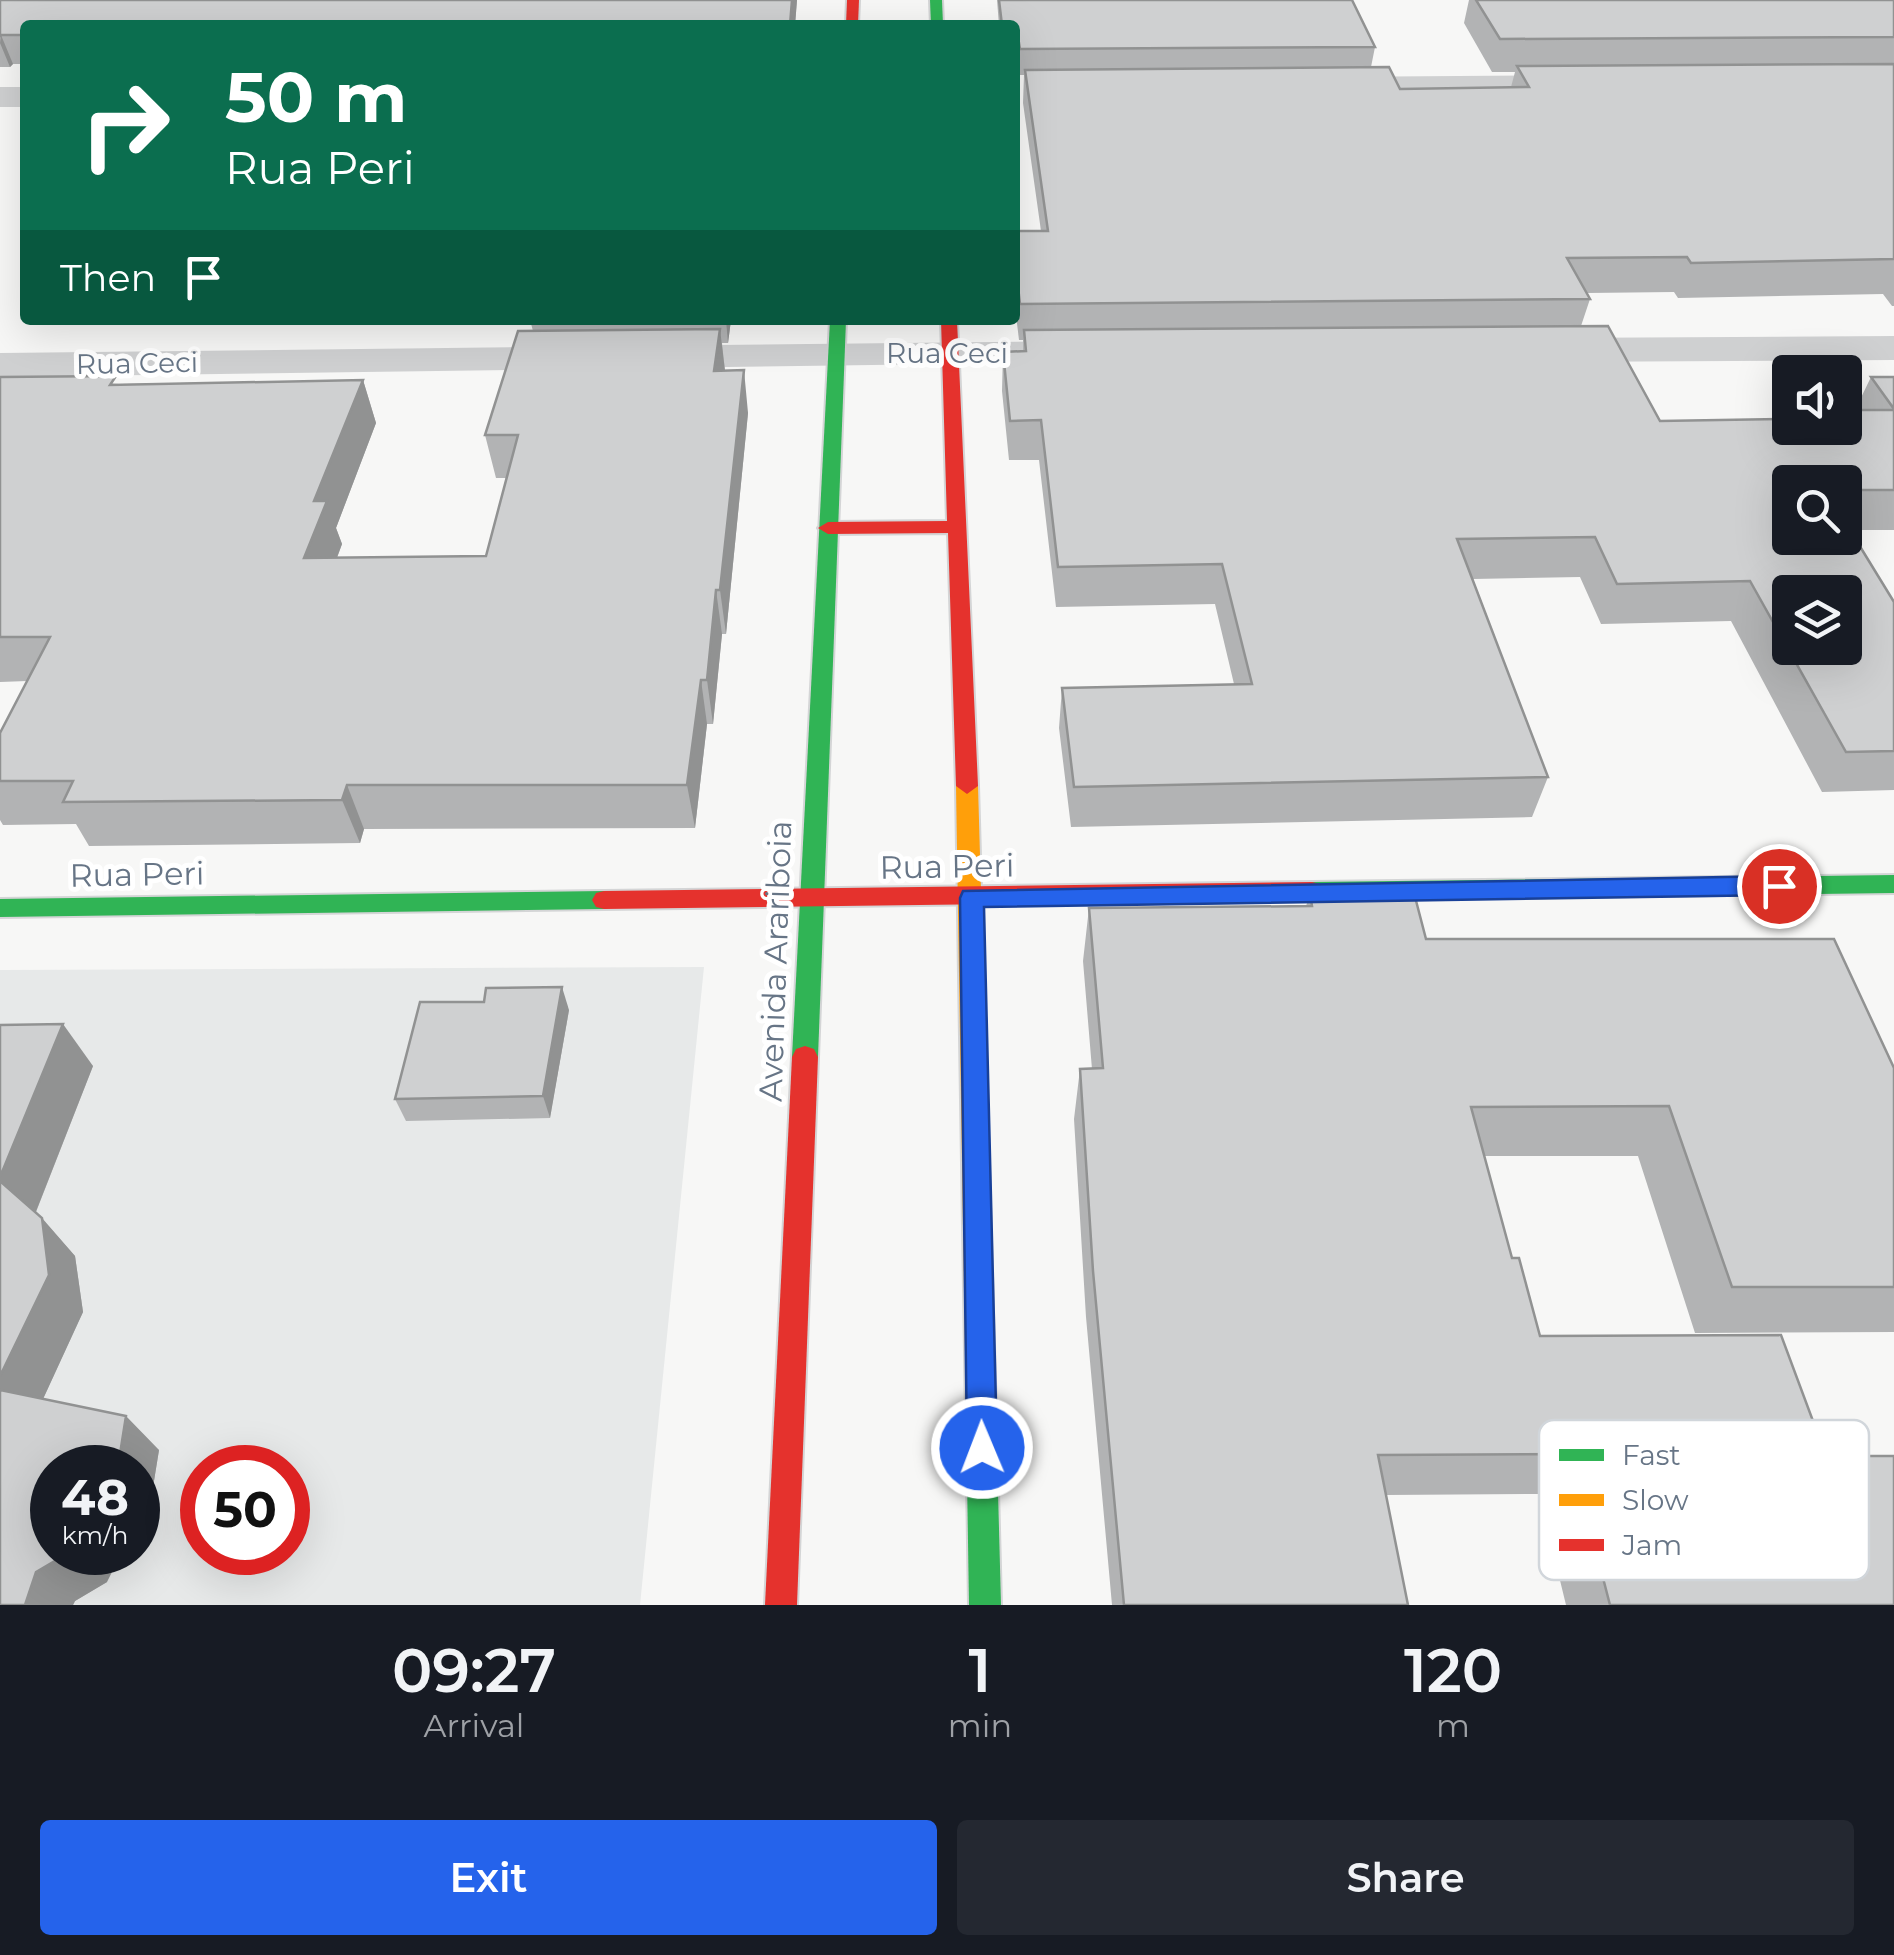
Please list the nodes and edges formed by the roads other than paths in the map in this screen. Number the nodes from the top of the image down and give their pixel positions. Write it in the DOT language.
graph roads {
  1 [pos="1616,85"];
  2 [pos="1299,87"];
  3 [pos="837,337"];
  4 [pos="949,337"];
  5 [pos="1894,348"];
  6 [pos="1500,350"];
  7 [pos="1107,352"];
  8 [pos="0,365"];
  9 [pos="957,526"];
  10 [pos="828,528"];
  11 [pos="1894,884"];
  12 [pos="972,898"];
  13 [pos="810,900"];
  14 [pos="0,908"];
  15 [pos="782,1605"];
  16 [pos="985,1605"];
  1 -- 2 [label="street"];
  3 -- 4 [label="street, Rua Ceci"];
  3 -- 8 [label="street, Rua Ceci"];
  3 -- 10 [label="main road, Avenida Arariboia"];
  4 -- 7 [label="street, Rua Ceci"];
  4 -- 9 [label="main road"];
  5 -- 6 [label="street"];
  9 -- 10 [label="main road"];
  9 -- 12 [label="main road"];
  10 -- 13 [label="main road, Avenida Arariboia"];
  11 -- 12 [label="main road, Rua Peri"];
  12 -- 13 [label="main road, Rua Peri"];
  12 -- 16 [label="main road"];
  13 -- 14 [label="main road, Rua Peri"];
  13 -- 15 [label="main road, Avenida Arariboia"];
}
